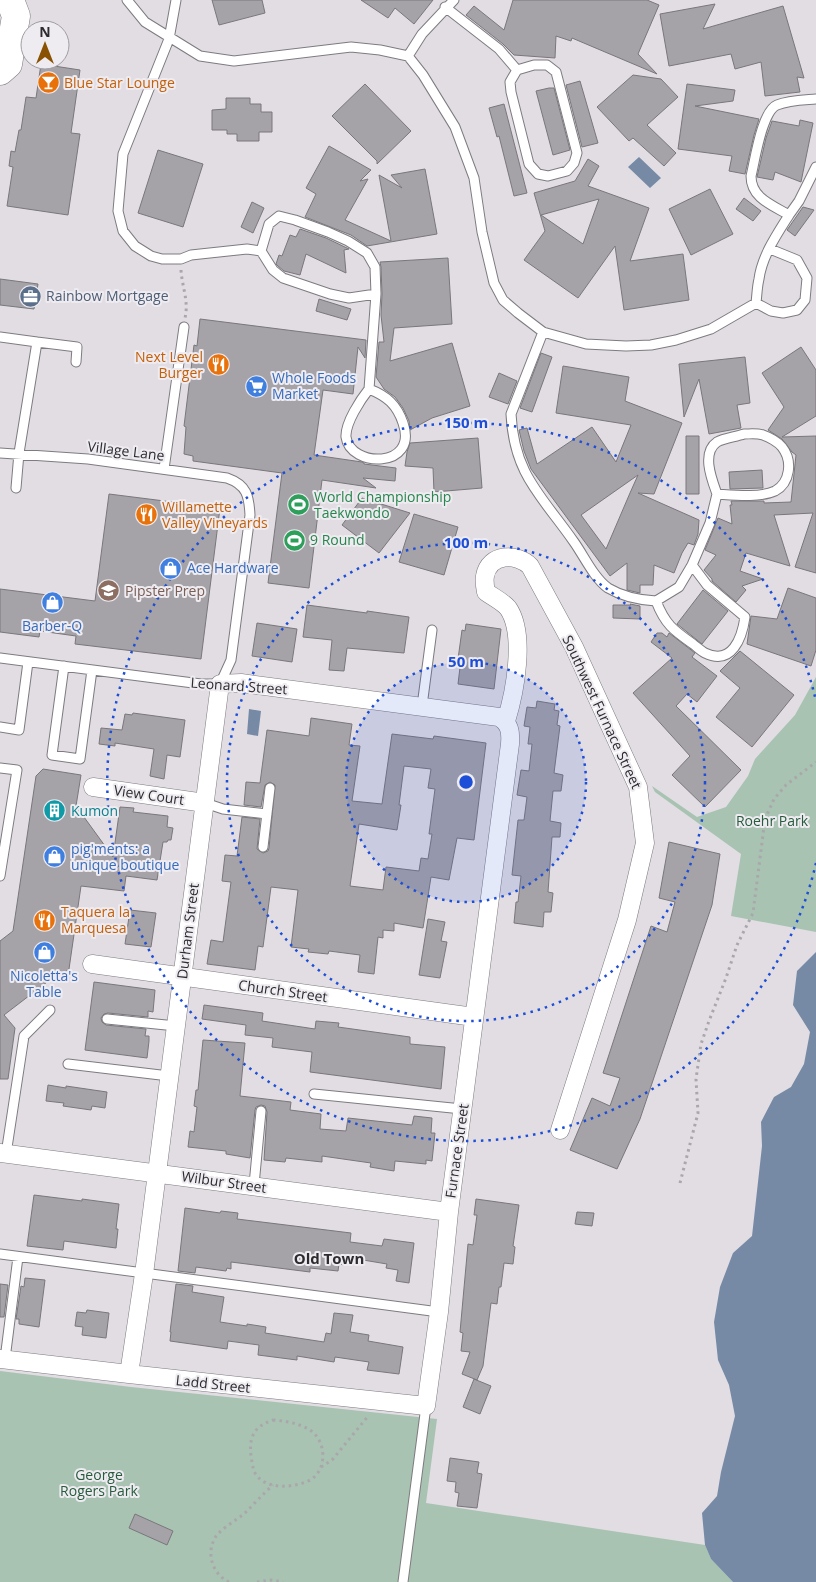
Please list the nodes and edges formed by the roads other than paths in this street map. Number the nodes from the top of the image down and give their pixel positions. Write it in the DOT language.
graph roads {
  1 [pos="2,0"];
  2 [pos="10,0"];
  3 [pos="127,0"];
  4 [pos="176,0"];
  5 [pos="454,0"];
  6 [pos="0,4"];
  7 [pos="445,8"];
  8 [pos="170,39"];
  9 [pos="408,56"];
  10 [pos="517,70"];
  11 [pos="0,71"];
  12 [pos="816,99"];
  13 [pos="816,167"];
  14 [pos="789,215"];
  15 [pos="770,249"];
  16 [pos="261,252"];
  17 [pos="376,294"];
  18 [pos="756,303"];
  19 [pos="184,327"];
  20 [pos="543,332"];
  21 [pos="0,337"];
  22 [pos="37,342"];
  23 [pos="76,362"];
  24 [pos="370,388"];
  25 [pos="0,452"];
  26 [pos="19,454"];
  27 [pos="164,469"];
  28 [pos="16,488"];
  29 [pos="244,490"];
  30 [pos="717,494"];
  31 [pos="692,565"];
  32 [pos="656,601"];
  33 [pos="432,630"];
  34 [pos="0,658"];
  35 [pos="28,662"];
  36 [pos="64,666"];
  37 [pos="92,670"];
  38 [pos="220,684"];
  39 [pos="422,706"];
  40 [pos="506,721"];
  41 [pos="0,727"];
  42 [pos="0,768"];
  43 [pos="93,787"];
  44 [pos="270,788"];
  45 [pos="205,803"];
  46 [pos="267,814"];
  47 [pos="263,847"];
  48 [pos="0,876"];
  49 [pos="92,964"];
  50 [pos="182,978"];
  51 [pos="50,1010"];
  52 [pos="474,1017"];
  53 [pos="107,1020"];
  54 [pos="176,1026"];
  55 [pos="68,1064"];
  56 [pos="170,1076"];
  57 [pos="314,1094"];
  58 [pos="462,1109"];
  59 [pos="261,1111"];
  60 [pos="560,1130"];
  61 [pos="3,1153"];
  62 [pos="157,1172"];
  63 [pos="254,1186"];
  64 [pos="449,1212"];
  65 [pos="0,1254"];
  66 [pos="18,1257"];
  67 [pos="144,1274"];
  68 [pos="439,1312"];
  69 [pos="2,1359"];
  70 [pos="129,1374"];
  71 [pos="426,1406"];
  72 [pos="403,1582"];
  1 -- 6 [label="main road"];
  2 -- 11 [label="main road"];
  3 -- 8 [label="lane"];
  4 -- 8 [label="lane"];
  5 -- 7 [label="lane"];
  7 -- 9 [label="lane"];
  7 -- 10 [label="lane"];
  8 -- 9 [label="lane"];
  8 -- 16 [label="lane"];
  9 -- 20 [label="lane"];
  10 -- 10 [label="lane"];
  12 -- 14 [label="lane"];
  13 -- 14 [label="lane"];
  14 -- 15 [label="lane"];
  15 -- 18 [label="lane"];
  15 -- 18 [label="lane"];
  16 -- 17 [label="lane"];
  16 -- 17 [label="lane"];
  17 -- 24 [label="lane"];
  18 -- 20 [label="lane"];
  19 -- 27 [label="lane"];
  20 -- 32 [label="lane"];
  21 -- 22 [label="lane"];
  22 -- 23 [label="lane"];
  22 -- 26 [label="lane"];
  24 -- 24 [label="lane"];
  25 -- 26 [label="lane, Village Lane"];
  26 -- 27 [label="lane, Village Lane"];
  26 -- 28 [label="lane"];
  27 -- 29 [label="lane, Village Lane"];
  29 -- 38 [label="lane, Durham Street"];
  30 -- 30 [label="lane"];
  30 -- 31 [label="lane"];
  31 -- 32 [label="lane"];
  31 -- 32 [label="lane"];
  33 -- 39 [label="lane"];
  34 -- 35 [label="lane, Leonard Street"];
  35 -- 36 [label="lane, Leonard Street"];
  35 -- 41 [label="lane"];
  36 -- 37 [label="lane, Leonard Street"];
  36 -- 37 [label="lane"];
  37 -- 38 [label="lane, Leonard Street"];
  38 -- 39 [label="street, Leonard Street"];
  38 -- 45 [label="street, Durham Street"];
  39 -- 40 [label="street, Leonard Street"];
  40 -- 52 [label="street, Furnace Street"];
  40 -- 60 [label="street, Southwest Furnace Street"];
  42 -- 48 [label="lane"];
  43 -- 45 [label="street, View Court"];
  44 -- 46 [label="lane"];
  45 -- 46 [label="lane"];
  45 -- 50 [label="street, Durham Street"];
  46 -- 47 [label="lane"];
  49 -- 50 [label="street, Church Street"];
  50 -- 52 [label="street, Church Street"];
  50 -- 54 [label="street, Durham Street"];
  51 -- 61 [label="lane"];
  52 -- 58 [label="street, Furnace Street"];
  53 -- 54 [label="lane"];
  54 -- 56 [label="street, Durham Street"];
  55 -- 56 [label="lane"];
  56 -- 62 [label="street, Durham Street"];
  57 -- 58 [label="lane"];
  58 -- 64 [label="street, Furnace Street"];
  59 -- 63 [label="lane"];
  61 -- 62 [label="street, Wilbur Street"];
  62 -- 63 [label="street, Wilbur Street"];
  62 -- 67 [label="street, Durham Street"];
  63 -- 64 [label="street, Wilbur Street"];
  64 -- 68 [label="street, Furnace Street"];
  65 -- 66 [label="lane"];
  66 -- 67 [label="lane"];
  66 -- 69 [label="lane"];
  67 -- 68 [label="lane"];
  67 -- 70 [label="street, Durham Street"];
  68 -- 71 [label="street, Furnace Street"];
  69 -- 70 [label="street, Ladd Street"];
  70 -- 71 [label="street, Ladd Street"];
  71 -- 72 [label="lane, Furnace Street"];
}
